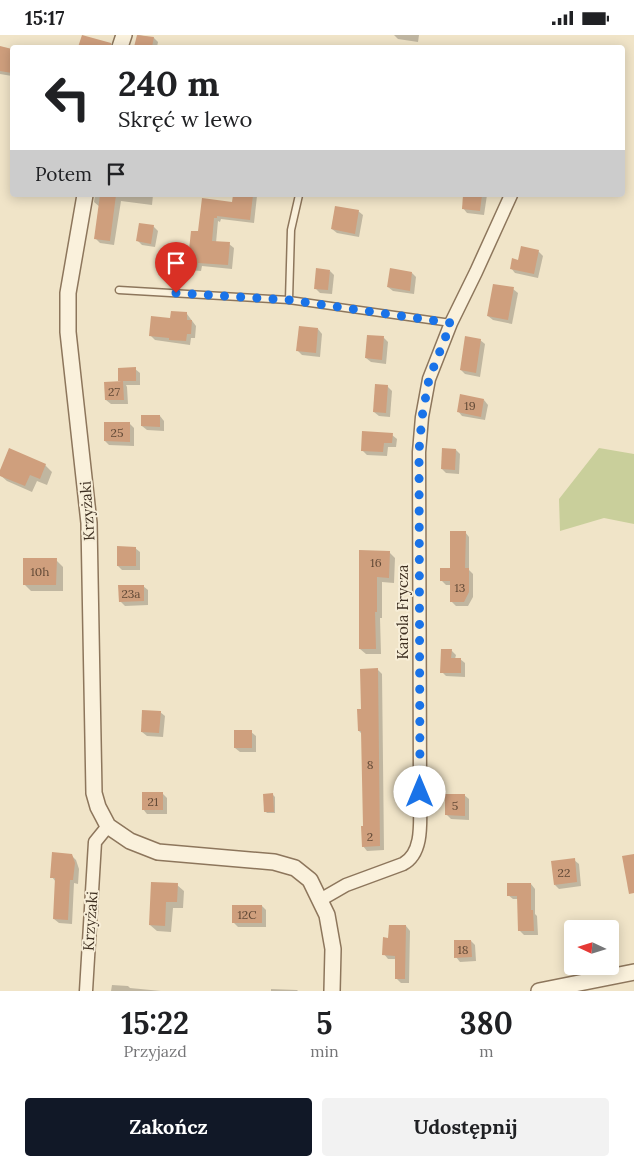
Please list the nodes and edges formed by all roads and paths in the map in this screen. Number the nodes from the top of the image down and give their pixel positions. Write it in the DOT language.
graph roads {
  1 [pos="85,197"];
  2 [pos="299,197"];
  3 [pos="510,197"];
  4 [pos="119,290"];
  5 [pos="289,300"];
  6 [pos="451,323"];
  7 [pos="108,826"];
  8 [pos="320,900"];
  9 [pos="634,973"];
  10 [pos="86,991"];
  11 [pos="332,991"];
  12 [pos="538,991"];
  1 -- 7 [label="street, Krzyżaki"];
  2 -- 5 [label="lane"];
  3 -- 6 [label="street, Karola Frycza"];
  4 -- 5 [label="lane"];
  5 -- 6 [label="lane"];
  6 -- 8 [label="street, Karola Frycza"];
  7 -- 8 [label="street, Krzyżaki"];
  7 -- 10 [label="street, Krzyżaki"];
  8 -- 11 [label="street, Krzyżaki"];
  9 -- 12 [label="street"];
}
